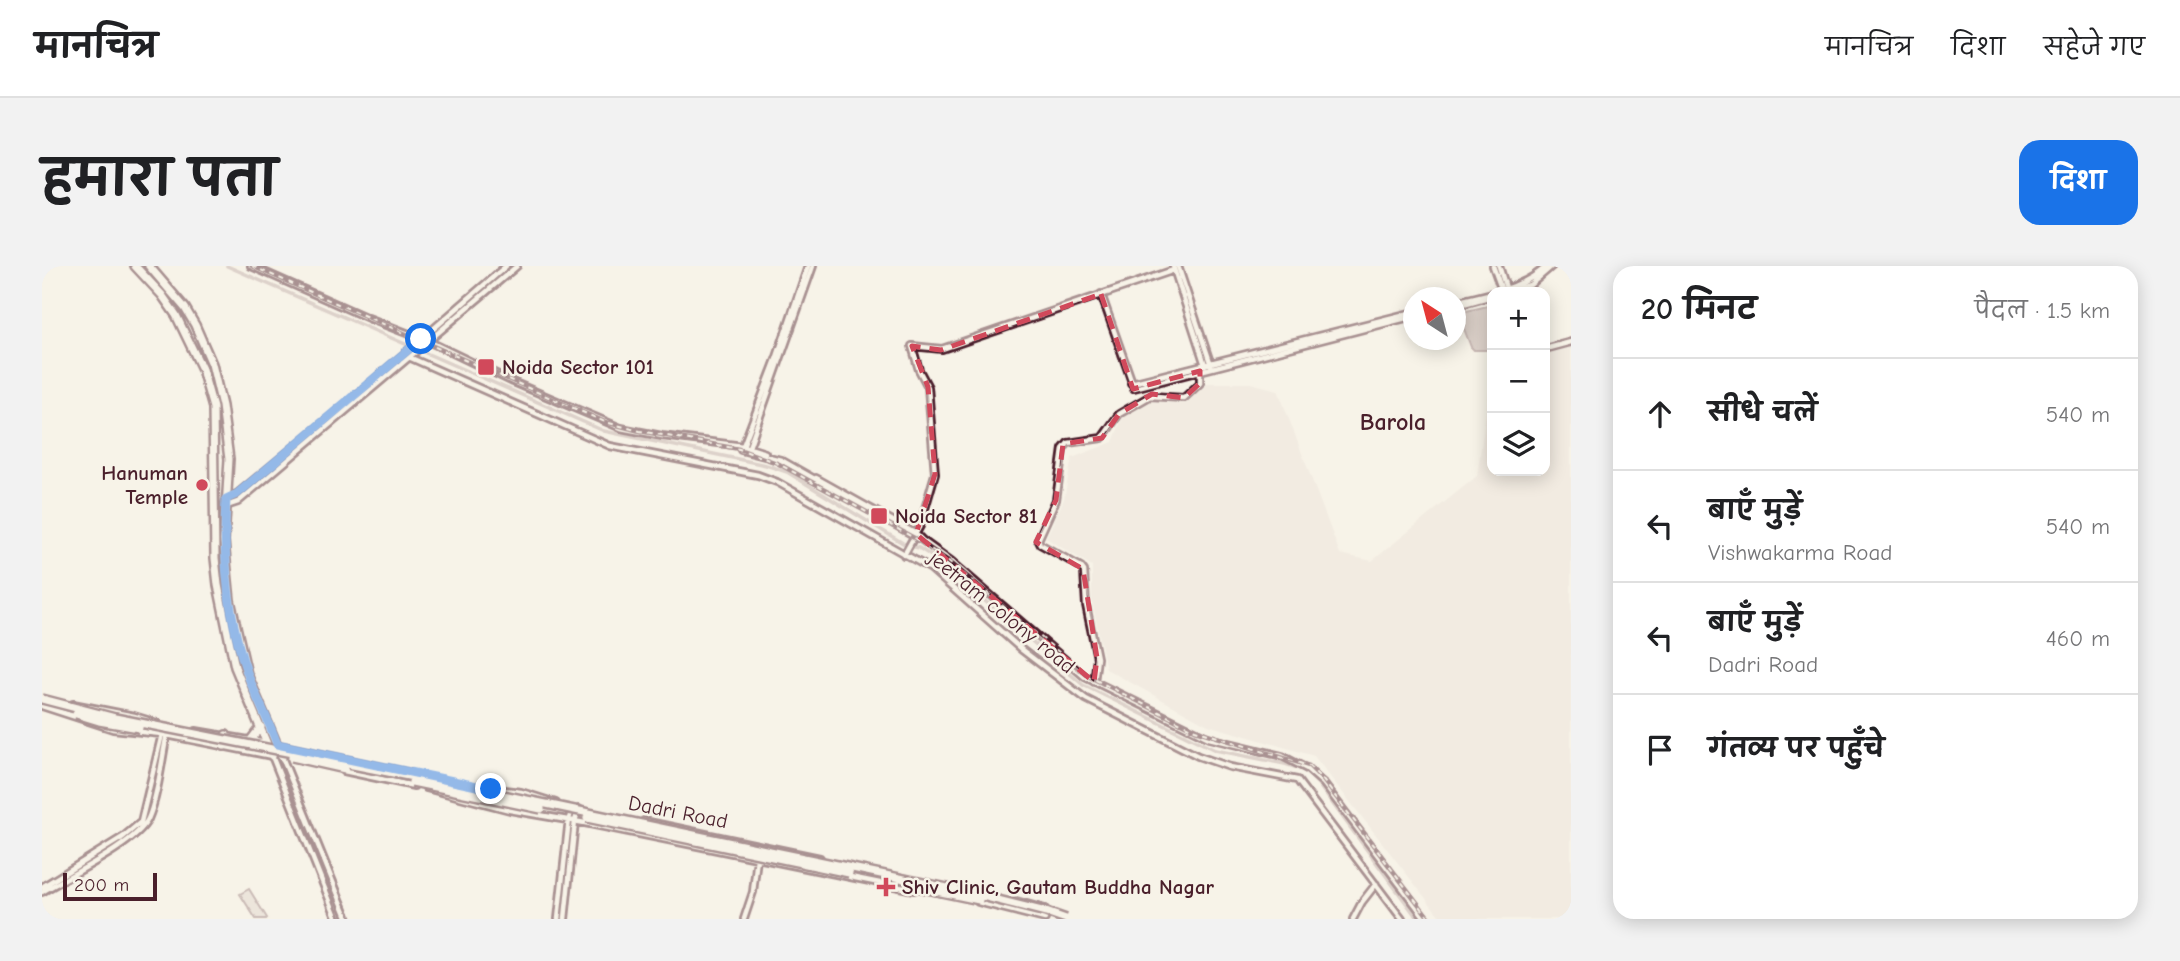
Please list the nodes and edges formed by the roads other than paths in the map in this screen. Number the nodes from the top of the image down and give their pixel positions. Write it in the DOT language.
graph roads {
  1 [pos="149,266"];
  2 [pos="250,266"];
  3 [pos="506,266"];
  4 [pos="517,266"];
  5 [pos="808,266"];
  6 [pos="813,266"];
  7 [pos="1493,266"];
  8 [pos="1499,266"];
  9 [pos="1550,266"];
  10 [pos="1175,267"];
  11 [pos="139,268"];
  12 [pos="1503,287"];
  13 [pos="1504,287"];
  14 [pos="1515,287"];
  15 [pos="1529,287"];
  16 [pos="1101,294"];
  17 [pos="1487,296"];
  18 [pos="1487,297"];
  19 [pos="1466,301"];
  20 [pos="1466,302"];
  21 [pos="1403,317"];
  22 [pos="421,339"];
  23 [pos="429,342"];
  24 [pos="1571,342"];
  25 [pos="1550,348"];
  26 [pos="411,358"];
  27 [pos="1209,366"];
  28 [pos="1200,371"];
  29 [pos="224,378"];
  30 [pos="1131,383"];
  31 [pos="217,386"];
  32 [pos="741,447"];
  33 [pos="749,449"];
  34 [pos="226,503"];
  35 [pos="914,538"];
  36 [pos="905,553"];
  37 [pos="1094,682"];
  38 [pos="42,701"];
  39 [pos="167,726"];
  40 [pos="261,727"];
  41 [pos="165,735"];
  42 [pos="226,735"];
  43 [pos="251,740"];
  44 [pos="268,743"];
  45 [pos="277,744"];
  46 [pos="224,747"];
  47 [pos="272,756"];
  48 [pos="282,757"];
  49 [pos="573,807"];
  50 [pos="579,808"];
  51 [pos="572,820"];
  52 [pos="757,858"];
  53 [pos="1376,884"];
  54 [pos="42,889"];
  55 [pos="337,919"];
  56 [pos="348,919"];
  57 [pos="558,919"];
  58 [pos="565,919"];
  59 [pos="744,919"];
  60 [pos="1045,919"];
  61 [pos="1054,919"];
  62 [pos="1066,919"];
  63 [pos="1072,919"];
  64 [pos="1353,919"];
  65 [pos="1402,919"];
  66 [pos="1426,919"];
  1 -- 31 [label="main road"];
  2 -- 22 [label="street"];
  3 -- 22 [label="street"];
  4 -- 23 [label="street"];
  5 -- 32 [label="street"];
  6 -- 33 [label="street"];
  7 -- 12 [label="street"];
  8 -- 13 [label="street"];
  9 -- 14 [label="street"];
  9 -- 15 [label="street"];
  10 -- 16 [label="street"];
  10 -- 27 [label="street"];
  11 -- 40 [label="main road"];
  16 -- 30 [label="street"];
  16 -- 35 [label="street"];
  17 -- 19 [label="street"];
  18 -- 20 [label="street"];
  21 -- 27 [label="street"];
  22 -- 34 [label="street"];
  23 -- 26 [label="street"];
  23 -- 32 [label="street"];
  24 -- 25 [label="street"];
  26 -- 34 [label="street"];
  26 -- 36 [label="street, jeetram colony road"];
  27 -- 28 [label="street"];
  27 -- 30 [label="street"];
  28 -- 30 [label="street"];
  28 -- 37 [label="street"];
  29 -- 31 [label="main road"];
  31 -- 34 [label="main road"];
  32 -- 33 [label="street"];
  33 -- 35 [label="street"];
  34 -- 45 [label="main road"];
  35 -- 36 [label="street"];
  35 -- 37 [label="street"];
  36 -- 53 [label="street, jeetram colony road"];
  37 -- 66 [label="street"];
  38 -- 39 [label="street"];
  38 -- 41 [label="street"];
  38 -- 61 [label="main road, bridge"];
  38 -- 62 [label="main road, bridge"];
  39 -- 41 [label="street"];
  39 -- 42 [label="street"];
  40 -- 43 [label="main road"];
  40 -- 44 [label="main road"];
  41 -- 46 [label="street"];
  41 -- 54 [label="street"];
  42 -- 43 [label="street"];
  42 -- 46 [label="main road"];
  43 -- 44 [label="street"];
  44 -- 47 [label="main road"];
  45 -- 48 [label="main road"];
  45 -- 49 [label="street, Dadri Road"];
  46 -- 47 [label="street"];
  47 -- 55 [label="street"];
  48 -- 51 [label="street, Dadri Road"];
  48 -- 56 [label="street"];
  49 -- 50 [label="street, Dadri Road"];
  49 -- 51 [label="street"];
  50 -- 51 [label="street"];
  50 -- 63 [label="street, Dadri Road"];
  51 -- 52 [label="street, Dadri Road"];
  51 -- 57 [label="street"];
  51 -- 58 [label="street"];
  52 -- 59 [label="street"];
  52 -- 60 [label="street, Dadri Road"];
  53 -- 64 [label="street"];
  53 -- 65 [label="street, jeetram colony road"];
}
